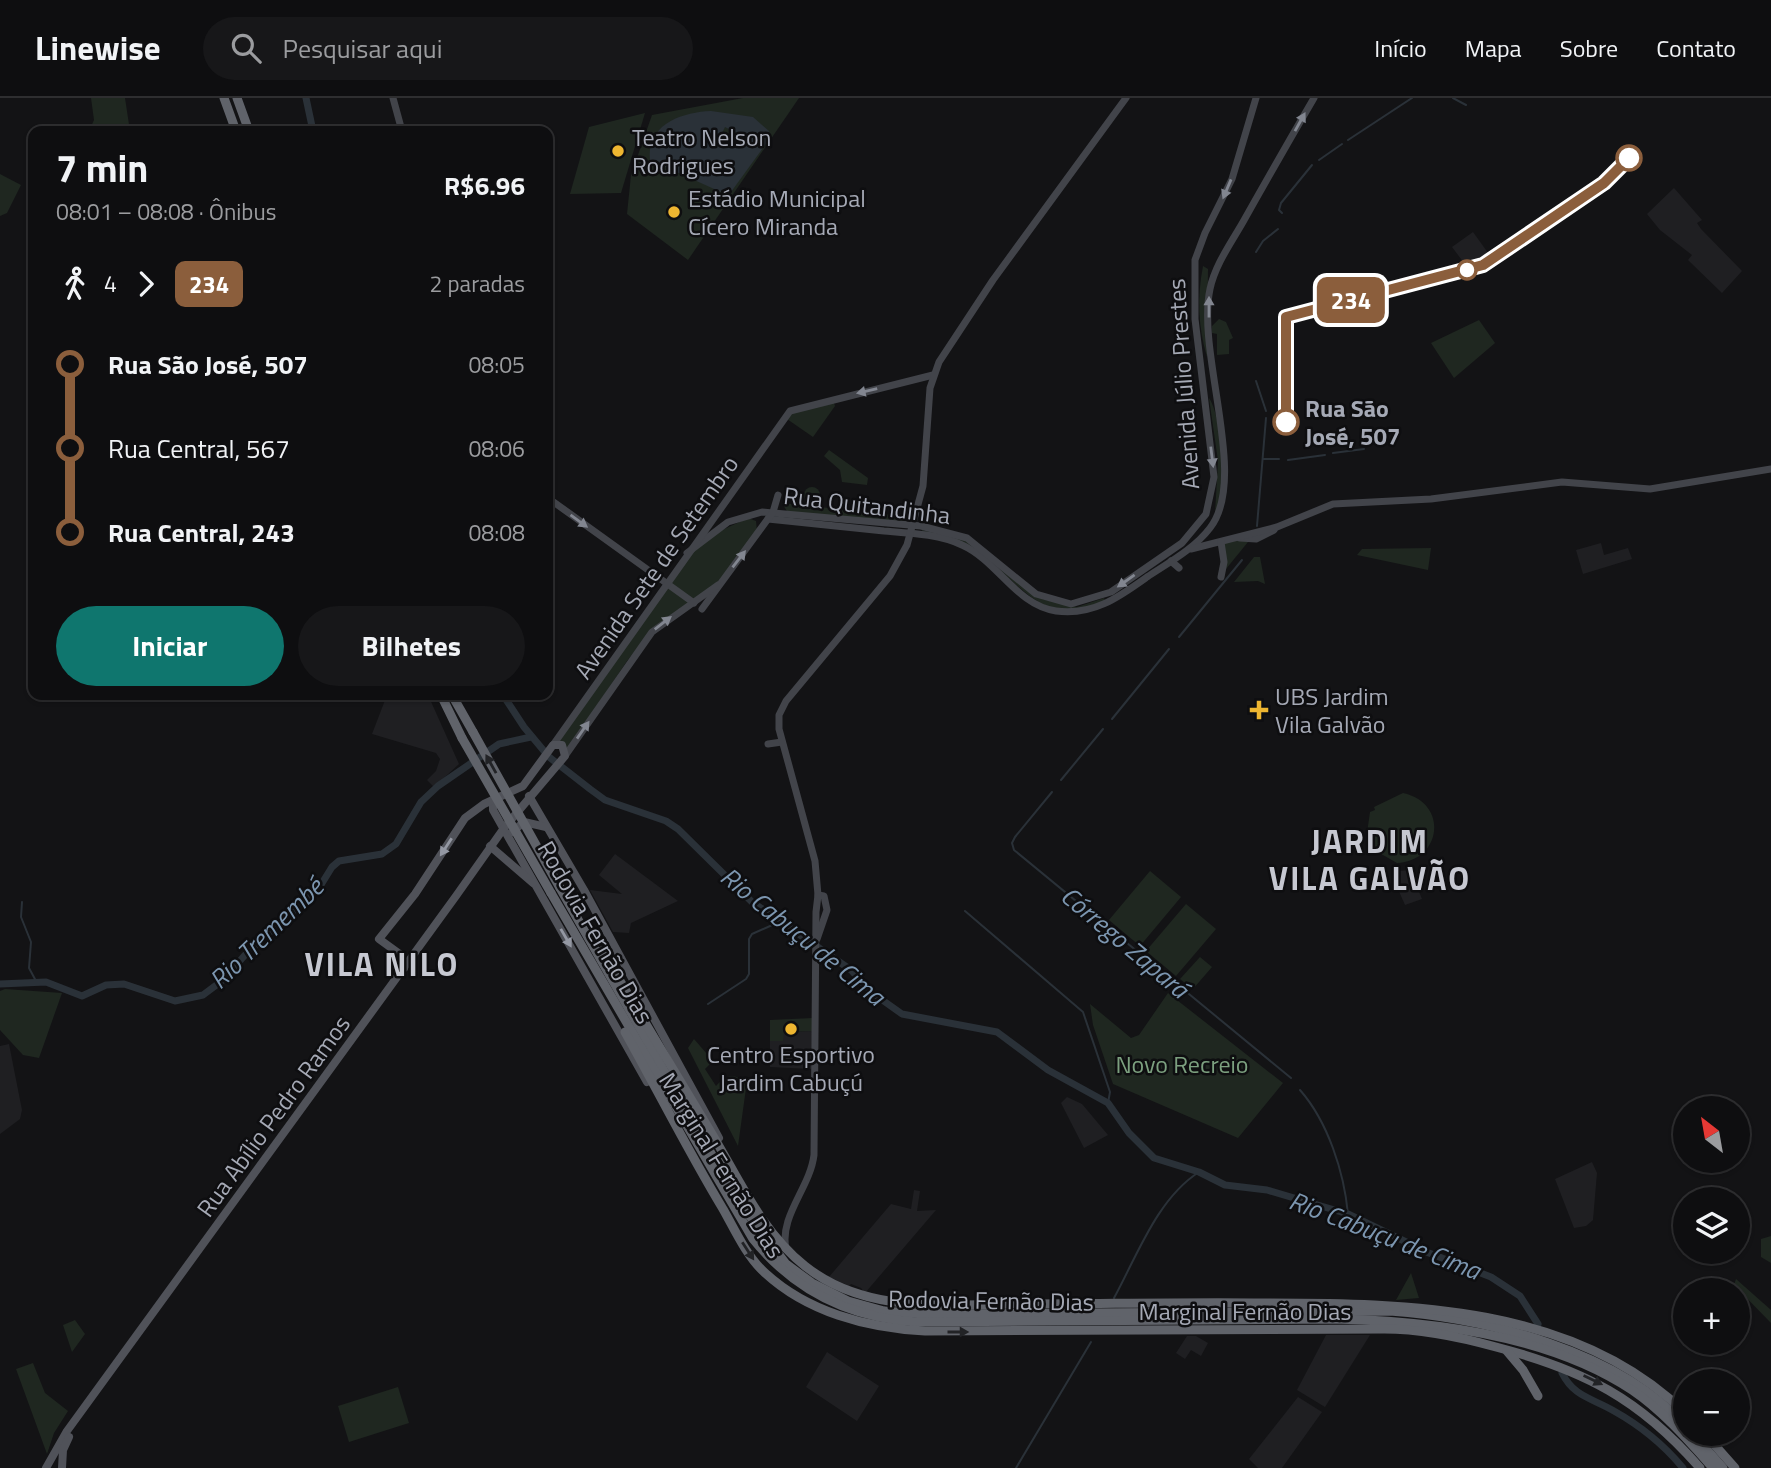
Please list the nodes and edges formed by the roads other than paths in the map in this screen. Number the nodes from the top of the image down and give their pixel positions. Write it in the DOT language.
graph roads {
  1 [pos="224,98"];
  2 [pos="237,98"];
  3 [pos="393,98"];
  4 [pos="1126,98"];
  5 [pos="1256,98"];
  6 [pos="1314,98"];
  7 [pos="234,126"];
  8 [pos="247,126"];
  9 [pos="401,126"];
  10 [pos="933,376"];
  11 [pos="1771,469"];
  12 [pos="553,502"];
  13 [pos="788,513"];
  14 [pos="744,515"];
  15 [pos="771,516"];
  16 [pos="1217,517"];
  17 [pos="914,525"];
  18 [pos="759,532"];
  19 [pos="912,534"];
  20 [pos="1219,542"];
  21 [pos="1188,547"];
  22 [pos="687,553"];
  23 [pos="1171,561"];
  24 [pos="1179,568"];
  25 [pos="1221,578"];
  26 [pos="666,583"];
  27 [pos="718,585"];
  28 [pos="694,603"];
  29 [pos="702,609"];
  30 [pos="443,700"];
  31 [pos="456,700"];
  32 [pos="584,701"];
  33 [pos="601,704"];
  34 [pos="782,742"];
  35 [pos="768,744"];
  36 [pos="552,746"];
  37 [pos="564,757"];
  38 [pos="529,796"];
  39 [pos="493,800"];
  40 [pos="504,828"];
  41 [pos="548,828"];
  42 [pos="510,839"];
  43 [pos="490,846"];
  44 [pos="536,885"];
  45 [pos="562,890"];
  46 [pos="818,895"];
  47 [pos="816,912"];
  48 [pos="825,922"];
  49 [pos="817,941"];
  50 [pos="415,951"];
  51 [pos="401,955"];
  52 [pos="592,964"];
  53 [pos="404,968"];
  54 [pos="680,1134"];
  55 [pos="723,1154"];
  56 [pos="764,1223"];
  57 [pos="787,1223"];
  58 [pos="786,1249"];
  59 [pos="1505,1349"];
  60 [pos="1538,1396"];
  61 [pos="1673,1403"];
  62 [pos="1673,1416"];
  63 [pos="74,1424"];
  64 [pos="1704,1446"];
  65 [pos="1716,1446"];
  66 [pos="46,1468"];
  67 [pos="62,1468"];
  68 [pos="1700,1468"];
  69 [pos="1713,1468"];
  70 [pos="1723,1468"];
  71 [pos="1735,1468"];
  1 -- 7 [label="highway"];
  2 -- 8 [label="highway"];
  3 -- 9 [label="main road"];
  4 -- 10 [label="main road"];
  5 -- 21 [label="main road, Avenida Júlio Prestes, one-way"];
  16 -- 6 [label="main road, Avenida Júlio Prestes, one-way"];
  10 -- 17 [label="main road"];
  10 -- 22 [label="main road, Avenida Sete de Setembro, one-way"];
  11 -- 20 [label="main road"];
  12 -- 26 [label="main road, one-way"];
  13 -- 15 [label="main road, Rua Quitandinha"];
  13 -- 15 [label="main road"];
  13 -- 17 [label="main road, Rua Quitandinha"];
  14 -- 15 [label="main road, Rua Quitandinha"];
  14 -- 18 [label="main road"];
  14 -- 22 [label="main road, Rua Quitandinha"];
  15 -- 18 [label="main road"];
  15 -- 19 [label="main road, Rua Quitandinha"];
  16 -- 20 [label="main road"];
  16 -- 21 [label="main road, Avenida Júlio Prestes"];
  17 -- 19 [label="main road"];
  21 -- 17 [label="main road, Rua Quitandinha, one-way"];
  27 -- 18 [label="main road, one-way"];
  19 -- 23 [label="main road, Rua Quitandinha"];
  19 -- 34 [label="main road"];
  20 -- 21 [label="main road"];
  20 -- 25 [label="main road"];
  21 -- 23 [label="main road, Rua Quitandinha"];
  22 -- 26 [label="main road, Avenida Sete de Setembro"];
  23 -- 24 [label="main road"];
  26 -- 28 [label="main road"];
  26 -- 32 [label="main road, Avenida Sete de Setembro"];
  27 -- 28 [label="main road"];
  27 -- 29 [label="main road"];
  33 -- 28 [label="main road, one-way"];
  30 -- 52 [label="highway, Rodovia Fernão Dias, bridge"];
  45 -- 31 [label="highway, Rodovia Fernão Dias, one-way, bridge"];
  32 -- 33 [label="main road"];
  32 -- 36 [label="main road, Avenida Sete de Setembro"];
  37 -- 33 [label="main road, one-way"];
  34 -- 35 [label="main road"];
  34 -- 46 [label="main road"];
  36 -- 37 [label="main road"];
  36 -- 39 [label="main road"];
  37 -- 38 [label="main road, Rua Abílio Pedro Ramos"];
  38 -- 40 [label="main road, Rua Abílio Pedro Ramos"];
  38 -- 41 [label="main road"];
  39 -- 40 [label="main road, Marginal Fernão Dias"];
  39 -- 51 [label="main road, one-way"];
  40 -- 42 [label="main road, Marginal Fernão Dias"];
  40 -- 43 [label="main road, Rua Abílio Pedro Ramos"];
  41 -- 42 [label="main road"];
  41 -- 55 [label="main road"];
  42 -- 44 [label="main road, Marginal Fernão Dias"];
  43 -- 44 [label="main road"];
  43 -- 50 [label="main road, Rua Abílio Pedro Ramos"];
  44 -- 54 [label="main road, Marginal Fernão Dias, one-way"];
  45 -- 55 [label="highway, Marginal Fernão Dias"];
  45 -- 62 [label="highway, Rodovia Fernão Dias"];
  46 -- 47 [label="main road"];
  46 -- 48 [label="main road"];
  47 -- 48 [label="main road"];
  47 -- 49 [label="main road"];
  48 -- 49 [label="main road"];
  49 -- 57 [label="main road"];
  50 -- 51 [label="main road"];
  50 -- 53 [label="main road, Rua Abílio Pedro Ramos"];
  51 -- 53 [label="main road"];
  52 -- 54 [label="highway"];
  52 -- 69 [label="highway, Rodovia Fernão Dias"];
  53 -- 63 [label="main road, Rua Abílio Pedro Ramos"];
  54 -- 59 [label="highway, Marginal Fernão Dias, one-way"];
  55 -- 56 [label="highway, Marginal Fernão Dias"];
  56 -- 57 [label="main road"];
  56 -- 58 [label="highway, Marginal Fernão Dias"];
  57 -- 58 [label="main road"];
  58 -- 61 [label="highway, Marginal Fernão Dias"];
  59 -- 60 [label="highway"];
  59 -- 68 [label="highway, Marginal Fernão Dias, one-way"];
  63 -- 66 [label="main road"];
  63 -- 67 [label="main road"];
  64 -- 70 [label="highway"];
  65 -- 71 [label="highway"];
}
